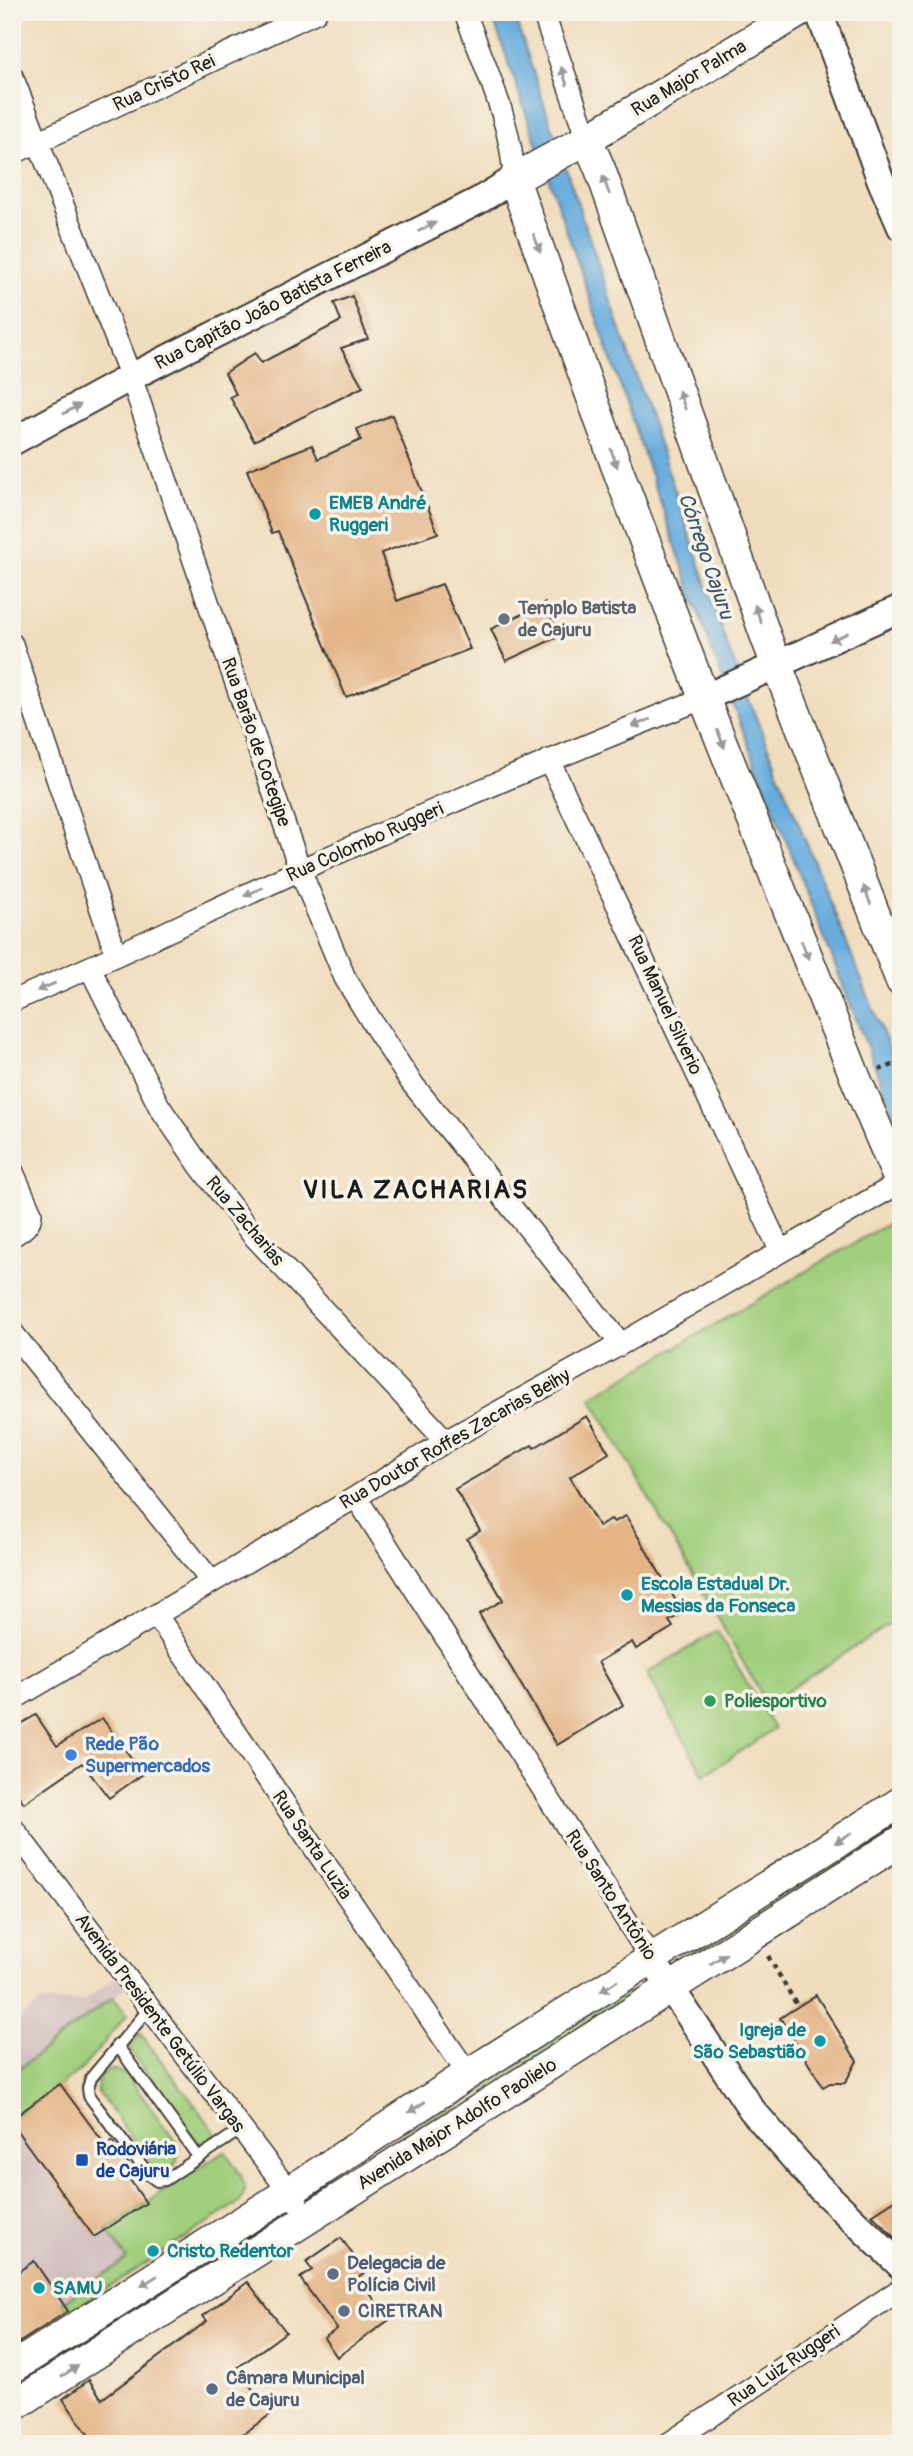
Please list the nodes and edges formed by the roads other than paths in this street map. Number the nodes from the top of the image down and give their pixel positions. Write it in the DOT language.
graph roads {
  1 [pos="316,12"];
  2 [pos="465,12"];
  3 [pos="543,12"];
  4 [pos="799,12"];
  5 [pos="819,12"];
  6 [pos="12,76"];
  7 [pos="583,141"];
  8 [pos="39,142"];
  9 [pos="12,155"];
  10 [pos="524,174"];
  11 [pos="901,226"];
  12 [pos="131,377"];
  13 [pos="12,442"];
  14 [pos="901,608"];
  15 [pos="12,644"];
  16 [pos="772,668"];
  17 [pos="712,694"];
  18 [pos="549,760"];
  19 [pos="300,870"];
  20 [pos="116,954"];
  21 [pos="90,968"];
  22 [pos="901,981"];
  23 [pos="12,1001"];
  24 [pos="12,1170"];
  25 [pos="900,1183"];
  26 [pos="12,1236"];
  27 [pos="780,1250"];
  28 [pos="12,1332"];
  29 [pos="621,1343"];
  30 [pos="446,1441"];
  31 [pos="356,1497"];
  32 [pos="211,1581"];
  33 [pos="157,1616"];
  34 [pos="12,1700"];
  35 [pos="901,1802"];
  36 [pos="12,1827"];
  37 [pos="901,1841"];
  38 [pos="652,1960"];
  39 [pos="671,1989"];
  40 [pos="149,2009"];
  41 [pos="117,2045"];
  42 [pos="468,2074"];
  43 [pos="240,2130"];
  44 [pos="199,2158"];
  45 [pos="289,2192"];
  46 [pos="309,2218"];
  47 [pos="901,2266"];
  48 [pos="901,2289"];
  49 [pos="12,2368"];
  50 [pos="12,2407"];
  51 [pos="668,2444"];
  1 -- 8 [label="street, Rua Cristo Rei"];
  2 -- 10 [label="street"];
  7 -- 3 [label="street, one-way"];
  4 -- 7 [label="main road, Rua Major Palma"];
  5 -- 11 [label="street"];
  6 -- 8 [label="street, Rua Barão de Cotegipe"];
  7 -- 10 [label="main road, Rua Major Palma"];
  16 -- 7 [label="main road, one-way"];
  8 -- 9 [label="street, Rua Cristo Rei"];
  8 -- 12 [label="street, Rua Barão de Cotegipe"];
  12 -- 10 [label="street, Rua Capitão João Batista Ferreira, one-way"];
  10 -- 17 [label="main road, one-way"];
  13 -- 12 [label="street, Rua Capitão João Batista Ferreira, one-way"];
  12 -- 19 [label="street, Rua Barão de Cotegipe"];
  14 -- 16 [label="street, one-way"];
  15 -- 20 [label="street"];
  16 -- 17 [label="street"];
  22 -- 16 [label="main road, one-way"];
  17 -- 18 [label="street, Rua Colombo Ruggeri, one-way"];
  17 -- 25 [label="main road, one-way"];
  18 -- 19 [label="street, Rua Colombo Ruggeri"];
  18 -- 27 [label="street, Rua Manuel Silverio"];
  19 -- 20 [label="street, Rua Colombo Ruggeri, one-way"];
  19 -- 29 [label="street, Rua Barão de Cotegipe"];
  20 -- 21 [label="street, Rua Colombo Ruggeri"];
  21 -- 23 [label="street, Rua Colombo Ruggeri, one-way"];
  21 -- 30 [label="street, Rua Zacharias"];
  24 -- 26 [label="street"];
  25 -- 27 [label="street, Rua Doutor Roffes Zacarias Beihy"];
  27 -- 29 [label="street, Rua Doutor Roffes Zacarias Beihy"];
  28 -- 32 [label="street"];
  29 -- 30 [label="street, Rua Doutor Roffes Zacarias Beihy"];
  30 -- 31 [label="street, Rua Doutor Roffes Zacarias Beihy"];
  31 -- 32 [label="street, Rua Doutor Roffes Zacarias Beihy"];
  31 -- 38 [label="street, Rua Santo Antônio"];
  32 -- 33 [label="street, Rua Doutor Roffes Zacarias Beihy"];
  33 -- 34 [label="street, Rua Doutor Roffes Zacarias Beihy"];
  33 -- 42 [label="street, Rua Santa Luzia"];
  35 -- 38 [label="main road, Avenida Major Adolfo Paolielo, one-way"];
  36 -- 40 [label="street, Avenida Presidente Getúlio Vargas"];
  39 -- 37 [label="main road, Avenida Major Adolfo Paolielo, one-way"];
  38 -- 39 [label="street, Rua Santo Antônio"];
  38 -- 42 [label="main road, Avenida Major Adolfo Paolielo, one-way"];
  39 -- 46 [label="main road, Avenida Major Adolfo Paolielo"];
  39 -- 47 [label="street, Rua Santo Antônio"];
  40 -- 41 [label="lane"];
  40 -- 43 [label="street, Avenida Presidente Getúlio Vargas"];
  41 -- 44 [label="lane"];
  41 -- 44 [label="lane"];
  42 -- 45 [label="main road, Avenida Major Adolfo Paolielo, one-way"];
  43 -- 44 [label="lane"];
  43 -- 45 [label="street, Avenida Presidente Getúlio Vargas"];
  45 -- 46 [label="street, Avenida Presidente Getúlio Vargas"];
  45 -- 49 [label="main road, Avenida Major Adolfo Paolielo, one-way"];
  50 -- 46 [label="main road, Avenida Major Adolfo Paolielo, one-way"];
  48 -- 51 [label="street, Rua Luiz Ruggeri"];
}
